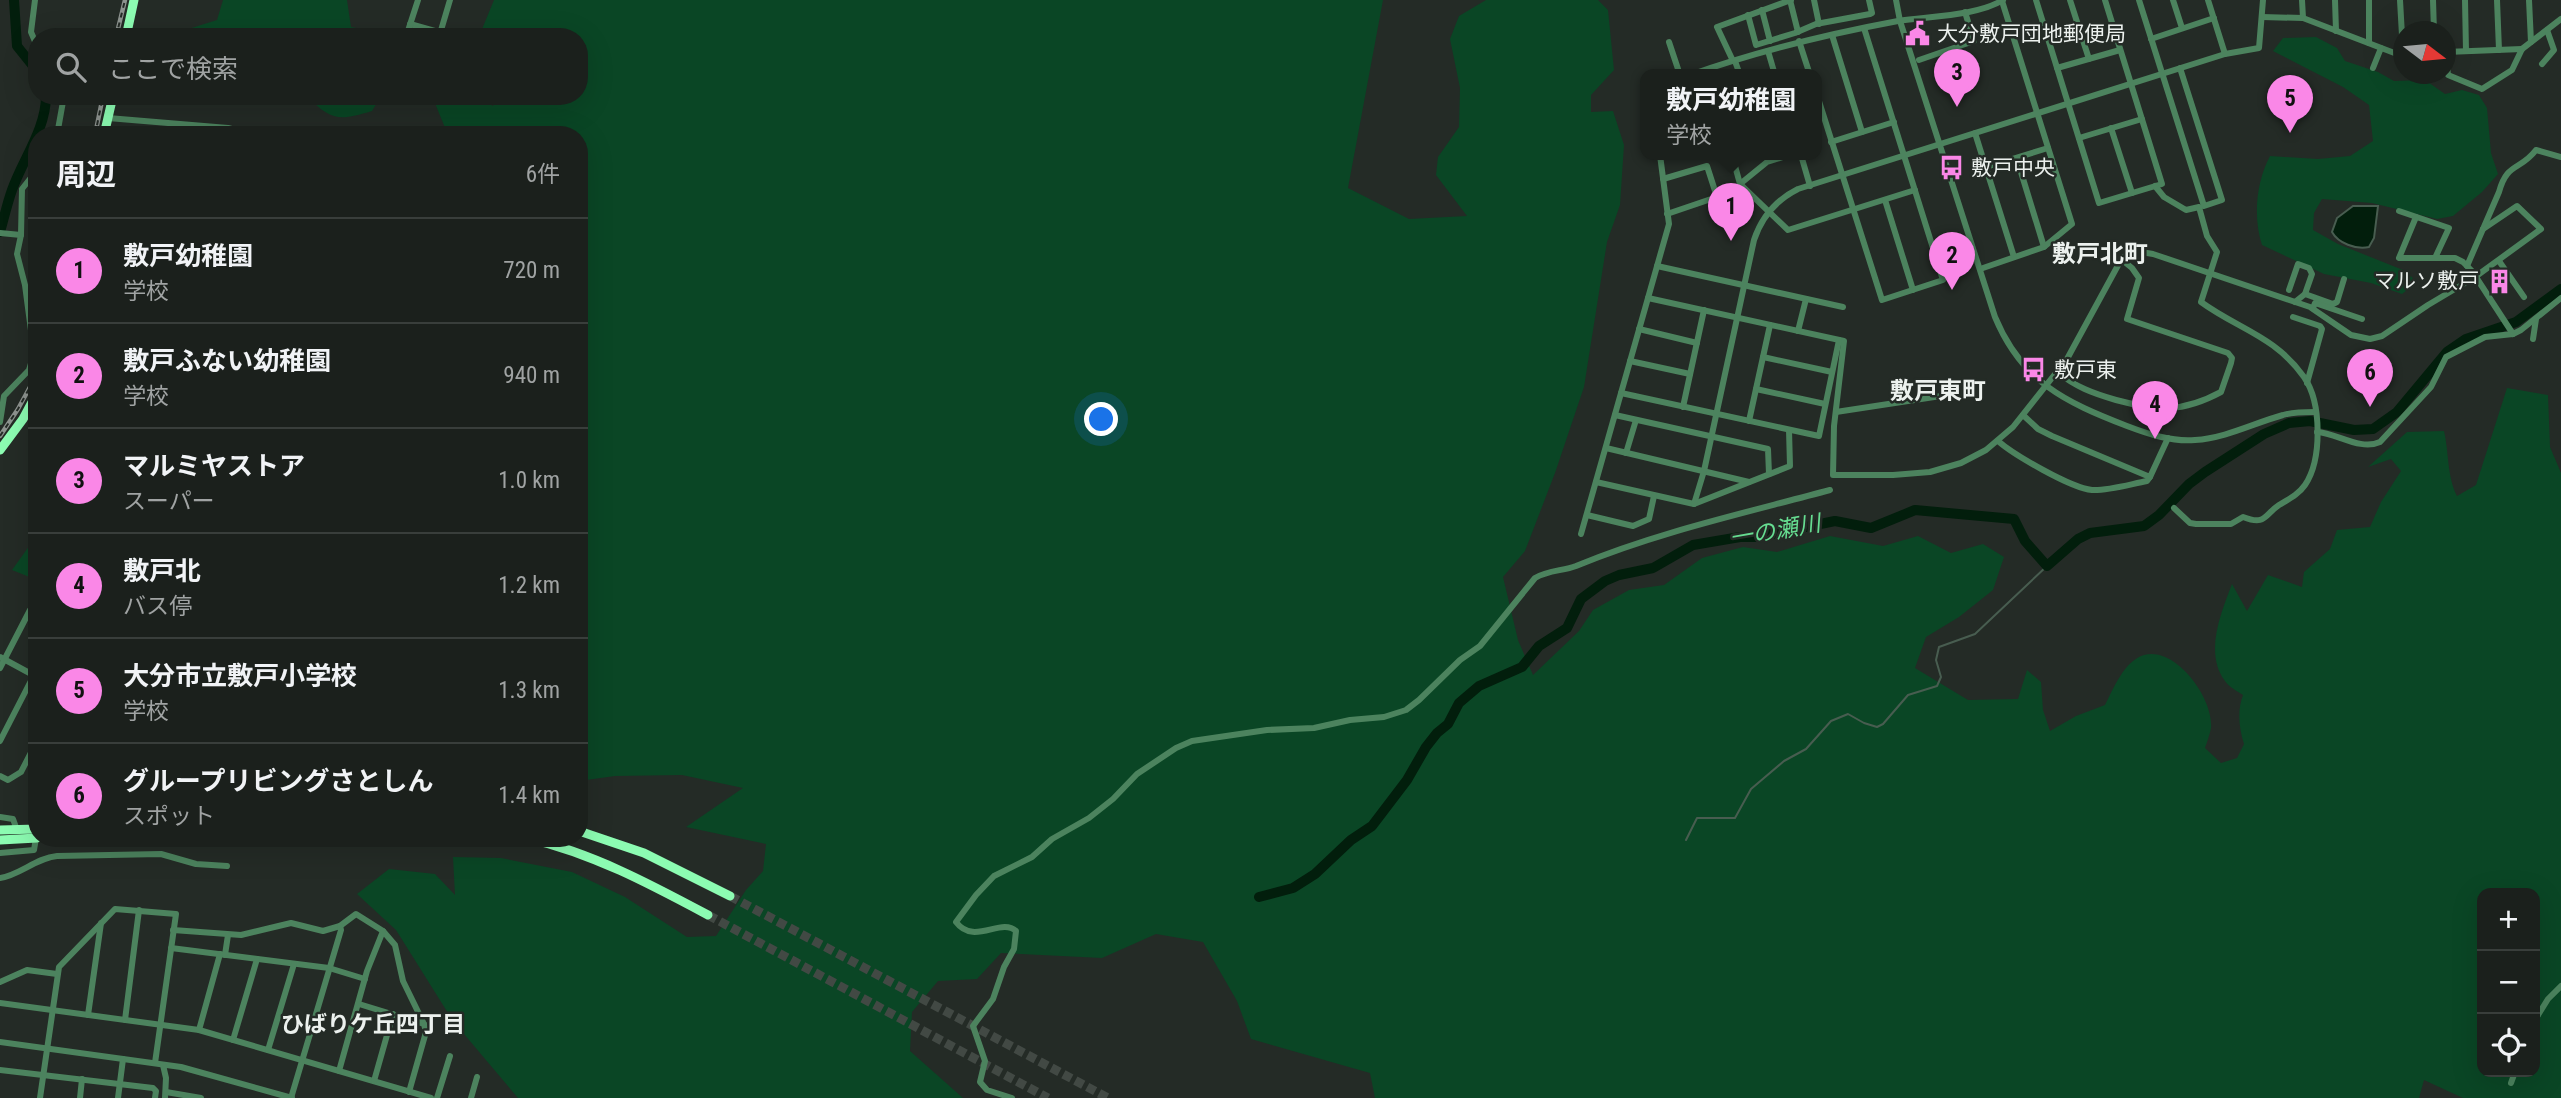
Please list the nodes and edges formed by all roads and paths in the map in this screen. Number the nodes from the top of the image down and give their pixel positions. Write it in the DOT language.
graph roads {
  1 [pos="35,0"];
  2 [pos="134,0"];
  3 [pos="418,0"];
  4 [pos="450,0"];
  5 [pos="1790,0"];
  6 [pos="1814,0"];
  7 [pos="1869,0"];
  8 [pos="1896,0"];
  9 [pos="2036,0"];
  10 [pos="2070,0"];
  11 [pos="2105,0"];
  12 [pos="2139,0"];
  13 [pos="2173,0"];
  14 [pos="2208,0"];
  15 [pos="2263,0"];
  16 [pos="2302,0"];
  17 [pos="2334,0"];
  18 [pos="2369,0"];
  19 [pos="2400,0"];
  20 [pos="2432,0"];
  21 [pos="2465,0"];
  22 [pos="2497,0"];
  23 [pos="2529,0"];
  24 [pos="2003,1"];
  25 [pos="1762,10"];
  26 [pos="1965,12"];
  27 [pos="1748,15"];
  28 [pos="2214,18"];
  29 [pos="2262,18"];
  30 [pos="2303,18"];
  31 [pos="2561,19"];
  32 [pos="1900,21"];
  33 [pos="2401,21"];
  34 [pos="2433,21"];
  35 [pos="410,24"];
  36 [pos="1819,24"];
  37 [pos="32,28"];
  38 [pos="128,28"];
  39 [pos="409,28"];
  40 [pos="422,28"];
  41 [pos="442,28"];
  42 [pos="1864,28"];
  43 [pos="2182,29"];
  44 [pos="2547,30"];
  45 [pos="2336,31"];
  46 [pos="1798,32"];
  47 [pos="1832,35"];
  48 [pos="2151,39"];
  49 [pos="1670,41"];
  50 [pos="1770,41"];
  51 [pos="1800,41"];
  52 [pos="2531,42"];
  53 [pos="2369,43"];
  54 [pos="2381,48"];
  55 [pos="2522,49"];
  56 [pos="2120,50"];
  57 [pos="2499,50"];
  58 [pos="1768,51"];
  59 [pos="2393,51"];
  60 [pos="2466,51"];
  61 [pos="2456,52"];
  62 [pos="2225,54"];
  63 [pos="2089,59"];
  64 [pos="1919,60"];
  65 [pos="1734,61"];
  66 [pos="2542,64"];
  67 [pos="2057,68"];
  68 [pos="2180,68"];
  69 [pos="2373,68"];
  70 [pos="1678,69"];
  71 [pos="1714,69"];
  72 [pos="1737,69"];
  73 [pos="1773,69"];
  74 [pos="1808,69"];
  75 [pos="2162,74"];
  76 [pos="2456,78"];
  77 [pos="2131,84"];
  78 [pos="2068,104"];
  79 [pos="62,105"];
  80 [pos="111,105"];
  81 [pos="1822,112"];
  82 [pos="2037,113"];
  83 [pos="108,118"];
  84 [pos="2142,119"];
  85 [pos="1894,122"];
  86 [pos="59,126"];
  87 [pos="106,126"];
  88 [pos="209,126"];
  89 [pos="2111,128"];
  90 [pos="1862,132"];
  91 [pos="1975,133"];
  92 [pos="2079,138"];
  93 [pos="1831,142"];
  94 [pos="1939,145"];
  95 [pos="2048,148"];
  96 [pos="1904,156"];
  97 [pos="2561,157"];
  98 [pos="2017,159"];
  99 [pos="1661,160"];
  100 [pos="1733,160"];
  101 [pos="1765,160"];
  102 [pos="1802,160"];
  103 [pos="1986,167"];
  104 [pos="1842,176"];
  105 [pos="1663,179"];
  106 [pos="28,181"];
  107 [pos="1740,184"];
  108 [pos="1810,186"];
  109 [pos="2155,186"];
  110 [pos="1915,190"];
  111 [pos="2132,193"];
  112 [pos="1885,200"];
  113 [pos="1853,210"];
  114 [pos="1769,211"];
  115 [pos="2399,211"];
  116 [pos="1667,214"];
  117 [pos="2416,217"];
  118 [pos="2483,229"];
  119 [pos="0,233"];
  120 [pos="21,235"];
  121 [pos="2045,247"];
  122 [pos="2014,257"];
  123 [pos="2121,258"];
  124 [pos="2435,258"];
  125 [pos="2499,261"];
  126 [pos="1657,266"];
  127 [pos="2467,266"];
  128 [pos="1983,268"];
  129 [pos="2210,273"];
  130 [pos="2475,277"];
  131 [pos="2344,279"];
  132 [pos="1743,285"];
  133 [pos="1913,290"];
  134 [pos="2289,290"];
  135 [pos="2305,294"];
  136 [pos="2524,297"];
  137 [pos="1648,298"];
  138 [pos="2561,298"];
  139 [pos="1806,299"];
  140 [pos="2295,302"];
  141 [pos="1843,307"];
  142 [pos="28,308"];
  143 [pos="2313,309"];
  144 [pos="1704,310"];
  145 [pos="1737,317"];
  146 [pos="2293,317"];
  147 [pos="2362,319"];
  148 [pos="2536,319"];
  149 [pos="1770,325"];
  150 [pos="1639,329"];
  151 [pos="1798,331"];
  152 [pos="2513,332"];
  153 [pos="1839,340"];
  154 [pos="2533,340"];
  155 [pos="1697,343"];
  156 [pos="1763,357"];
  157 [pos="1630,361"];
  158 [pos="28,371"];
  159 [pos="1832,372"];
  160 [pos="2057,372"];
  161 [pos="1690,374"];
  162 [pos="2307,383"];
  163 [pos="2045,386"];
  164 [pos="1756,389"];
  165 [pos="1980,390"];
  166 [pos="1621,393"];
  167 [pos="1825,404"];
  168 [pos="1683,407"];
  169 [pos="28,410"];
  170 [pos="1836,412"];
  171 [pos="1716,414"];
  172 [pos="2316,414"];
  173 [pos="1615,415"];
  174 [pos="2023,415"];
  175 [pos="1636,420"];
  176 [pos="1749,421"];
  177 [pos="0,422"];
  178 [pos="1789,430"];
  179 [pos="2317,430"];
  180 [pos="1711,437"];
  181 [pos="2168,438"];
  182 [pos="1998,441"];
  183 [pos="1606,448"];
  184 [pos="0,450"];
  185 [pos="1626,453"];
  186 [pos="1704,471"];
  187 [pos="1769,474"];
  188 [pos="2150,477"];
  189 [pos="1596,482"];
  190 [pos="1749,482"];
  191 [pos="1830,489"];
  192 [pos="1654,496"];
  193 [pos="1695,504"];
  194 [pos="2174,508"];
  195 [pos="1587,515"];
  196 [pos="1581,534"];
  197 [pos="28,614"];
  198 [pos="2,659"];
  199 [pos="0,668"];
  200 [pos="28,670"];
  201 [pos="28,689"];
  202 [pos="0,741"];
  203 [pos="28,758"];
  204 [pos="0,776"];
  205 [pos="0,817"];
  206 [pos="28,829"];
  207 [pos="0,830"];
  208 [pos="17,830"];
  209 [pos="588,834"];
  210 [pos="28,838"];
  211 [pos="0,840"];
  212 [pos="36,847"];
  213 [pos="559,847"];
  214 [pos="0,853"];
  215 [pos="227,866"];
  216 [pos="0,878"];
  217 [pos="730,896"];
  218 [pos="139,910"];
  219 [pos="708,915"];
  220 [pos="101,921"];
  221 [pos="340,926"];
  222 [pos="173,930"];
  223 [pos="383,931"];
  224 [pos="228,935"];
  225 [pos="171,948"];
  226 [pos="222,954"];
  227 [pos="257,959"];
  228 [pos="294,964"];
  229 [pos="329,968"];
  230 [pos="57,974"];
  231 [pos="365,979"];
  232 [pos="0,982"];
  233 [pos="2561,986"];
  234 [pos="0,1003"];
  235 [pos="359,1004"];
  236 [pos="52,1010"];
  237 [pos="393,1014"];
  238 [pos="2539,1014"];
  239 [pos="89,1015"];
  240 [pos="125,1020"];
  241 [pos="161,1024"];
  242 [pos="424,1024"];
  243 [pos="199,1030"];
  244 [pos="233,1040"];
  245 [pos="0,1042"];
  246 [pos="47,1049"];
  247 [pos="268,1050"];
  248 [pos="450,1056"];
  249 [pos="123,1059"];
  250 [pos="302,1060"];
  251 [pos="155,1063"];
  252 [pos="163,1065"];
  253 [pos="0,1070"];
  254 [pos="339,1071"];
  255 [pos="44,1074"];
  256 [pos="477,1077"];
  257 [pos="2513,1077"];
  258 [pos="82,1079"];
  259 [pos="374,1081"];
  260 [pos="2511,1083"];
  261 [pos="120,1084"];
  262 [pos="409,1091"];
  263 [pos="166,1095"];
  264 [pos="40,1098"];
  265 [pos="80,1098"];
  266 [pos="118,1098"];
  267 [pos="156,1098"];
  268 [pos="201,1098"];
  269 [pos="292,1098"];
  270 [pos="431,1098"];
  271 [pos="437,1098"];
  272 [pos="471,1098"];
  273 [pos="1012,1098"];
  1 -- 37 [label="street"];
  2 -- 38 [label="highway"];
  3 -- 35 [label="street"];
  4 -- 41 [label="street"];
  5 -- 25 [label="street"];
  5 -- 46 [label="street"];
  6 -- 36 [label="street"];
  7 -- 36 [label="street"];
  8 -- 32 [label="street"];
  9 -- 67 [label="street"];
  10 -- 63 [label="street"];
  11 -- 56 [label="street"];
  12 -- 48 [label="street"];
  13 -- 43 [label="street"];
  14 -- 28 [label="street"];
  15 -- 29 [label="street"];
  16 -- 30 [label="street"];
  17 -- 45 [label="street"];
  18 -- 53 [label="street"];
  19 -- 33 [label="street"];
  20 -- 34 [label="street"];
  21 -- 60 [label="street"];
  22 -- 57 [label="street"];
  23 -- 52 [label="street"];
  24 -- 26 [label="street"];
  24 -- 82 [label="street"];
  25 -- 27 [label="street"];
  25 -- 50 [label="street"];
  26 -- 32 [label="street"];
  26 -- 64 [label="street"];
  27 -- 50 [label="street"];
  27 -- 65 [label="street"];
  28 -- 43 [label="street"];
  28 -- 62 [label="street"];
  29 -- 30 [label="street"];
  29 -- 62 [label="street"];
  30 -- 45 [label="street"];
  31 -- 44 [label="street"];
  32 -- 42 [label="street"];
  32 -- 94 [label="street"];
  35 -- 39 [label="street"];
  35 -- 40 [label="street"];
  36 -- 46 [label="street"];
  42 -- 47 [label="street"];
  42 -- 85 [label="street"];
  43 -- 48 [label="street"];
  44 -- 52 [label="street"];
  44 -- 66 [label="street"];
  45 -- 53 [label="street"];
  46 -- 50 [label="street"];
  47 -- 51 [label="street"];
  47 -- 90 [label="street"];
  48 -- 75 [label="street"];
  49 -- 70 [label="street"];
  51 -- 58 [label="street"];
  51 -- 74 [label="street"];
  52 -- 55 [label="street"];
  53 -- 54 [label="street"];
  54 -- 59 [label="street"];
  54 -- 69 [label="street"];
  55 -- 57 [label="street"];
  55 -- 76 [label="street"];
  56 -- 63 [label="street"];
  56 -- 77 [label="street"];
  57 -- 60 [label="street"];
  58 -- 65 [label="street"];
  58 -- 73 [label="street"];
  60 -- 61 [label="street"];
  62 -- 68 [label="street"];
  63 -- 67 [label="street"];
  65 -- 71 [label="street"];
  65 -- 72 [label="street"];
  67 -- 78 [label="street"];
  68 -- 75 [label="street"];
  68 -- 75 [label="street"];
  75 -- 77 [label="street"];
  77 -- 78 [label="street"];
  77 -- 84 [label="street"];
  78 -- 82 [label="street"];
  78 -- 92 [label="street"];
  79 -- 86 [label="street"];
  80 -- 83 [label="highway"];
  81 -- 93 [label="street"];
  82 -- 91 [label="street"];
  82 -- 95 [label="street"];
  83 -- 87 [label="highway"];
  83 -- 88 [label="street"];
  84 -- 89 [label="street"];
  84 -- 109 [label="street"];
  85 -- 90 [label="street"];
  85 -- 96 [label="street"];
  89 -- 92 [label="street"];
  89 -- 111 [label="street"];
  90 -- 93 [label="street"];
  91 -- 94 [label="street"];
  91 -- 103 [label="street"];
  92 -- 111 [label="street"];
  93 -- 104 [label="street"];
  94 -- 96 [label="street"];
  94 -- 163 [label="street"];
  95 -- 98 [label="street"];
  95 -- 121 [label="street"];
  96 -- 104 [label="street"];
  96 -- 110 [label="street"];
  97 -- 118 [label="street"];
  98 -- 103 [label="street"];
  98 -- 121 [label="street"];
  99 -- 105 [label="street"];
  100 -- 107 [label="street"];
  101 -- 107 [label="street"];
  102 -- 108 [label="street"];
  103 -- 122 [label="street"];
  104 -- 108 [label="street"];
  104 -- 113 [label="street"];
  105 -- 116 [label="street"];
  105 -- 116 [label="street"];
  106 -- 120 [label="street"];
  107 -- 114 [label="street"];
  108 -- 114 [label="street"];
  109 -- 111 [label="street"];
  109 -- 129 [label="street"];
  110 -- 112 [label="street"];
  110 -- 133 [label="street"];
  112 -- 113 [label="street"];
  112 -- 133 [label="street"];
  113 -- 114 [label="street"];
  113 -- 133 [label="street"];
  114 -- 132 [label="street"];
  115 -- 117 [label="street"];
  116 -- 126 [label="street"];
  117 -- 124 [label="street"];
  117 -- 124 [label="street"];
  118 -- 125 [label="street"];
  118 -- 127 [label="street"];
  119 -- 120 [label="street"];
  120 -- 142 [label="street"];
  121 -- 122 [label="street"];
  122 -- 128 [label="street"];
  123 -- 129 [label="street"];
  123 -- 160 [label="street"];
  123 -- 160 [label="street"];
  124 -- 127 [label="street"];
  125 -- 130 [label="street"];
  125 -- 136 [label="street"];
  126 -- 132 [label="street"];
  126 -- 137 [label="street"];
  127 -- 130 [label="street"];
  129 -- 140 [label="street"];
  129 -- 162 [label="street"];
  130 -- 143 [label="street"];
  130 -- 152 [label="street"];
  131 -- 135 [label="street"];
  132 -- 139 [label="street"];
  132 -- 145 [label="street"];
  134 -- 135 [label="street"];
  135 -- 140 [label="street"];
  137 -- 144 [label="street"];
  137 -- 150 [label="street"];
  138 -- 148 [label="street"];
  139 -- 141 [label="street"];
  139 -- 151 [label="street"];
  140 -- 143 [label="street"];
  143 -- 147 [label="street"];
  144 -- 145 [label="street"];
  144 -- 155 [label="street"];
  145 -- 149 [label="street"];
  145 -- 171 [label="street"];
  146 -- 162 [label="street"];
  148 -- 152 [label="street"];
  148 -- 154 [label="street"];
  149 -- 151 [label="street"];
  149 -- 156 [label="street"];
  150 -- 155 [label="street"];
  150 -- 157 [label="street"];
  151 -- 153 [label="street"];
  152 -- 179 [label="street"];
  153 -- 159 [label="street"];
  153 -- 170 [label="street"];
  155 -- 161 [label="street"];
  156 -- 159 [label="street"];
  156 -- 164 [label="street"];
  157 -- 161 [label="street"];
  157 -- 166 [label="street"];
  158 -- 177 [label="street"];
  159 -- 167 [label="street"];
  160 -- 163 [label="street"];
  161 -- 168 [label="street"];
  162 -- 172 [label="street"];
  163 -- 174 [label="street"];
  163 -- 181 [label="street"];
  164 -- 167 [label="street"];
  164 -- 176 [label="street"];
  165 -- 170 [label="street"];
  166 -- 168 [label="street"];
  166 -- 173 [label="street"];
  167 -- 178 [label="street"];
  168 -- 171 [label="street"];
  169 -- 184 [label="highway"];
  170 -- 182 [label="street"];
  171 -- 176 [label="street"];
  171 -- 180 [label="street"];
  172 -- 179 [label="street"];
  172 -- 181 [label="street"];
  173 -- 175 [label="street"];
  173 -- 183 [label="street"];
  174 -- 182 [label="street"];
  174 -- 188 [label="street"];
  175 -- 180 [label="street"];
  175 -- 185 [label="street"];
  176 -- 178 [label="street"];
  178 -- 187 [label="street"];
  179 -- 194 [label="street"];
  180 -- 186 [label="street"];
  180 -- 187 [label="street"];
  181 -- 188 [label="street"];
  182 -- 188 [label="street"];
  183 -- 185 [label="street"];
  183 -- 189 [label="street"];
  185 -- 186 [label="street"];
  186 -- 190 [label="street"];
  186 -- 193 [label="street"];
  187 -- 190 [label="street"];
  189 -- 192 [label="street"];
  189 -- 195 [label="street"];
  190 -- 193 [label="street"];
  191 -- 273 [label="street"];
  192 -- 193 [label="street"];
  192 -- 195 [label="street"];
  195 -- 196 [label="street"];
  197 -- 198 [label="street"];
  198 -- 199 [label="street"];
  198 -- 200 [label="street"];
  201 -- 202 [label="street"];
  203 -- 204 [label="street"];
  205 -- 208 [label="street"];
  206 -- 208 [label="highway"];
  207 -- 208 [label="highway"];
  209 -- 217 [label="highway"];
  210 -- 211 [label="highway"];
  212 -- 214 [label="street"];
  213 -- 219 [label="highway"];
  215 -- 216 [label="street"];
  218 -- 220 [label="street"];
  218 -- 222 [label="street"];
  218 -- 240 [label="street"];
  220 -- 230 [label="street"];
  220 -- 239 [label="street"];
  221 -- 223 [label="street"];
  221 -- 224 [label="street"];
  221 -- 229 [label="street"];
  222 -- 224 [label="street"];
  222 -- 225 [label="street"];
  223 -- 231 [label="street"];
  223 -- 242 [label="street"];
  224 -- 226 [label="street"];
  225 -- 226 [label="street"];
  225 -- 241 [label="street"];
  226 -- 227 [label="street"];
  226 -- 243 [label="street"];
  227 -- 228 [label="street"];
  227 -- 244 [label="street"];
  228 -- 229 [label="street"];
  228 -- 247 [label="street"];
  229 -- 231 [label="street"];
  229 -- 250 [label="street"];
  230 -- 232 [label="street"];
  230 -- 236 [label="street"];
  231 -- 235 [label="street"];
  233 -- 238 [label="street"];
  234 -- 236 [label="street"];
  235 -- 237 [label="street"];
  235 -- 254 [label="street"];
  236 -- 239 [label="street"];
  236 -- 246 [label="street"];
  237 -- 242 [label="street"];
  237 -- 259 [label="street"];
  239 -- 240 [label="street"];
  240 -- 241 [label="street"];
  241 -- 243 [label="street"];
  241 -- 251 [label="street"];
  242 -- 262 [label="street"];
  243 -- 244 [label="street"];
  244 -- 247 [label="street"];
  245 -- 246 [label="street"];
  246 -- 249 [label="street"];
  246 -- 255 [label="street"];
  247 -- 250 [label="street"];
  248 -- 271 [label="street"];
  249 -- 251 [label="street"];
  249 -- 261 [label="street"];
  250 -- 254 [label="street"];
  250 -- 269 [label="street"];
  251 -- 252 [label="street"];
  252 -- 263 [label="street"];
  252 -- 269 [label="street"];
  253 -- 255 [label="street"];
  254 -- 259 [label="street"];
  255 -- 258 [label="street"];
  255 -- 264 [label="street"];
  256 -- 272 [label="street"];
  257 -- 260 [label="street"];
  258 -- 261 [label="street"];
  258 -- 265 [label="street"];
  259 -- 262 [label="street"];
  261 -- 266 [label="street"];
  261 -- 267 [label="street"];
  262 -- 270 [label="street"];
  263 -- 268 [label="street"];
}
